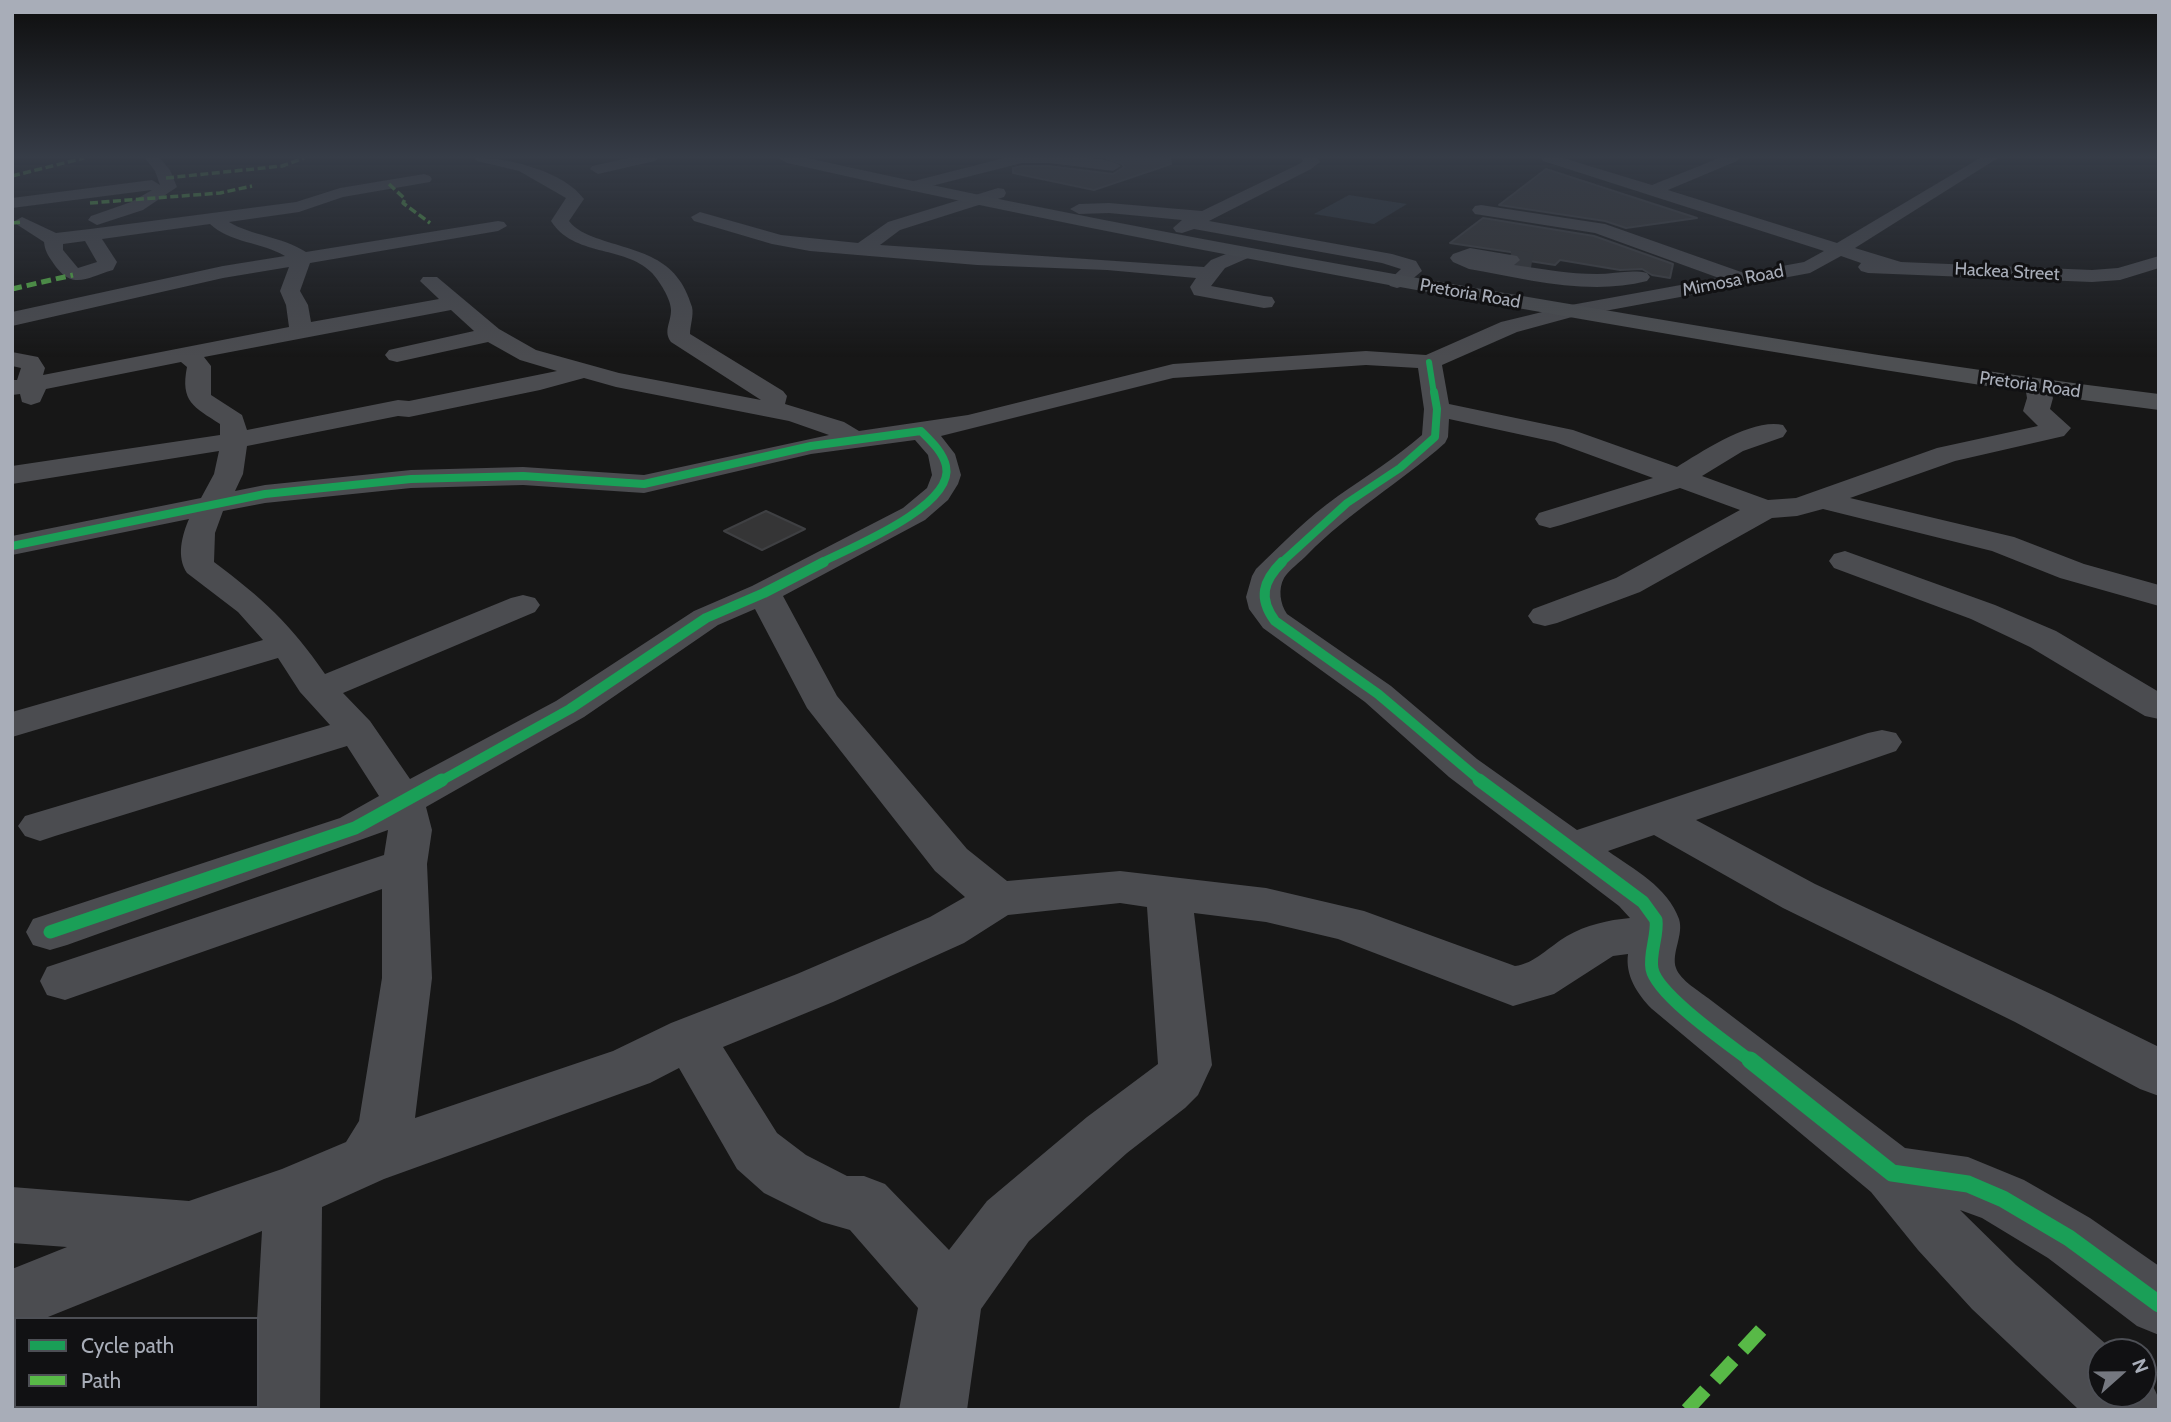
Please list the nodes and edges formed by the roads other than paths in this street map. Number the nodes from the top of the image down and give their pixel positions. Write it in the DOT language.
graph roads {
  1 [pos="85,224"];
  2 [pos="175,224"];
  3 [pos="225,224"];
  4 [pos="561,224"];
  5 [pos="729,224"];
  6 [pos="899,224"];
  7 [pos="1164,224"];
  8 [pos="1169,224"];
  9 [pos="1189,224"];
  10 [pos="1575,224"];
  11 [pos="1760,224"];
  12 [pos="1880,224"];
  13 [pos="498,226"];
  14 [pos="1184,227"];
  15 [pos="17,229"];
  16 [pos="47,235"];
  17 [pos="90,236"];
  18 [pos="863,249"];
  19 [pos="1839,249"];
  20 [pos="1241,254"];
  21 [pos="394,259"];
  22 [pos="1510,260"];
  23 [pos="2159,262"];
  24 [pos="1539,265"];
  25 [pos="1704,265"];
  26 [pos="1810,267"];
  27 [pos="1895,267"];
  28 [pos="299,268"];
  29 [pos="1209,273"];
  30 [pos="2120,274"];
  31 [pos="1404,276"];
  32 [pos="2159,278"];
  33 [pos="1744,279"];
  34 [pos="1623,280"];
  35 [pos="430,281"];
  36 [pos="1264,302"];
  37 [pos="454,303"];
  38 [pos="1606,305"];
  39 [pos="1571,311"];
  40 [pos="12,319"];
  41 [pos="93,321"];
  42 [pos="301,331"];
  43 [pos="491,334"];
  44 [pos="12,338"];
  45 [pos="397,355"];
  46 [pos="188,356"];
  47 [pos="12,359"];
  48 [pos="1429,362"];
  49 [pos="584,371"];
  50 [pos="2037,386"];
  51 [pos="2159,386"];
  52 [pos="20,387"];
  53 [pos="2159,402"];
  54 [pos="766,408"];
  55 [pos="12,409"];
  56 [pos="1437,409"];
  57 [pos="921,431"];
  58 [pos="1774,431"];
  59 [pos="853,439"];
  60 [pos="232,441"];
  61 [pos="13,477"];
  62 [pos="1681,477"];
  63 [pos="1822,500"];
  64 [pos="211,504"];
  65 [pos="1765,509"];
  66 [pos="1550,519"];
  67 [pos="12,546"];
  68 [pos="1845,561"];
  69 [pos="764,593"];
  70 [pos="2159,596"];
  71 [pos="523,605"];
  72 [pos="1545,616"];
  73 [pos="287,643"];
  74 [pos="319,690"];
  75 [pos="2159,708"];
  76 [pos="12,725"];
  77 [pos="356,730"];
  78 [pos="1882,742"];
  79 [pos="403,800"];
  80 [pos="1658,818"];
  81 [pos="40,826"];
  82 [pos="1573,847"];
  83 [pos="405,864"];
  84 [pos="1168,893"];
  85 [pos="998,899"];
  86 [pos="50,932"];
  87 [pos="1656,934"];
  88 [pos="65,981"];
  89 [pos="689,1038"];
  90 [pos="2159,1073"];
  91 [pos="366,1160"];
  92 [pos="1892,1173"];
  93 [pos="293,1192"];
  94 [pos="12,1215"];
  95 [pos="189,1229"];
  96 [pos="951,1298"];
  97 [pos="12,1300"];
  98 [pos="2159,1304"];
  99 [pos="2087,1371"];
  100 [pos="286,1410"];
  101 [pos="933,1410"];
  1 -- 16 [label="street"];
  2 -- 17 [label="street"];
  3 -- 28 [label="street"];
  4 -- 54 [label="street"];
  5 -- 18 [label="street"];
  6 -- 18 [label="street"];
  7 -- 14 [label="main road, Pretoria Road"];
  8 -- 14 [label="main road, Pretoria Road"];
  9 -- 14 [label="street"];
  10 -- 25 [label="street"];
  11 -- 19 [label="street"];
  12 -- 19 [label="street, Mimosa Road"];
  13 -- 28 [label="street"];
  14 -- 20 [label="main road, Pretoria Road"];
  14 -- 31 [label="main road, Pretoria Road"];
  15 -- 16 [label="street"];
  16 -- 17 [label="street"];
  16 -- 17 [label="street"];
  18 -- 29 [label="street"];
  19 -- 26 [label="street, Mimosa Road"];
  19 -- 27 [label="street"];
  20 -- 29 [label="street"];
  20 -- 31 [label="main road, Pretoria Road"];
  21 -- 28 [label="street"];
  22 -- 34 [label="street"];
  23 -- 30 [label="street"];
  24 -- 34 [label="street"];
  25 -- 33 [label="street"];
  25 -- 34 [label="street"];
  26 -- 27 [label="street, Hackea Street"];
  26 -- 33 [label="street, Mimosa Road"];
  27 -- 30 [label="street, Hackea Street"];
  28 -- 40 [label="street"];
  28 -- 42 [label="street"];
  29 -- 36 [label="street"];
  30 -- 32 [label="street"];
  31 -- 38 [label="main road, Pretoria Road"];
  31 -- 39 [label="main road, Pretoria Road"];
  33 -- 38 [label="street, Mimosa Road"];
  35 -- 37 [label="street"];
  37 -- 42 [label="street"];
  37 -- 43 [label="street"];
  38 -- 39 [label="street, Mimosa Road"];
  38 -- 51 [label="main road, Pretoria Road"];
  39 -- 48 [label="street, Mimosa Road"];
  39 -- 50 [label="main road, Pretoria Road"];
  41 -- 44 [label="street"];
  42 -- 46 [label="street"];
  43 -- 45 [label="street"];
  43 -- 49 [label="street"];
  46 -- 52 [label="street"];
  46 -- 60 [label="street"];
  47 -- 52 [label="street"];
  48 -- 56 [label="street"];
  48 -- 57 [label="street"];
  49 -- 54 [label="street"];
  49 -- 60 [label="street"];
  50 -- 53 [label="main road, Pretoria Road"];
  50 -- 63 [label="street"];
  52 -- 55 [label="street"];
  54 -- 59 [label="street"];
  56 -- 62 [label="street"];
  56 -- 82 [label="street"];
  57 -- 59 [label="street"];
  57 -- 69 [label="street"];
  58 -- 62 [label="street"];
  59 -- 64 [label="street"];
  60 -- 61 [label="street"];
  60 -- 64 [label="street"];
  62 -- 65 [label="street"];
  62 -- 66 [label="street"];
  63 -- 65 [label="street"];
  63 -- 70 [label="street"];
  64 -- 67 [label="street"];
  64 -- 73 [label="street"];
  65 -- 72 [label="street"];
  68 -- 75 [label="street"];
  69 -- 79 [label="street"];
  69 -- 85 [label="street"];
  71 -- 74 [label="street"];
  73 -- 74 [label="street"];
  73 -- 76 [label="street"];
  74 -- 77 [label="street"];
  77 -- 79 [label="street"];
  77 -- 81 [label="street"];
  78 -- 80 [label="street"];
  79 -- 83 [label="street"];
  79 -- 86 [label="street"];
  80 -- 82 [label="street"];
  80 -- 90 [label="street"];
  82 -- 87 [label="street"];
  83 -- 88 [label="street"];
  83 -- 91 [label="street"];
  84 -- 85 [label="street"];
  84 -- 87 [label="street"];
  84 -- 96 [label="street"];
  85 -- 89 [label="street"];
  87 -- 92 [label="street"];
  89 -- 91 [label="street"];
  89 -- 96 [label="street"];
  91 -- 93 [label="street"];
  92 -- 98 [label="street"];
  92 -- 99 [label="street"];
  93 -- 95 [label="street"];
  93 -- 100 [label="street"];
  94 -- 95 [label="street"];
  95 -- 97 [label="street"];
  96 -- 101 [label="street"];
}
